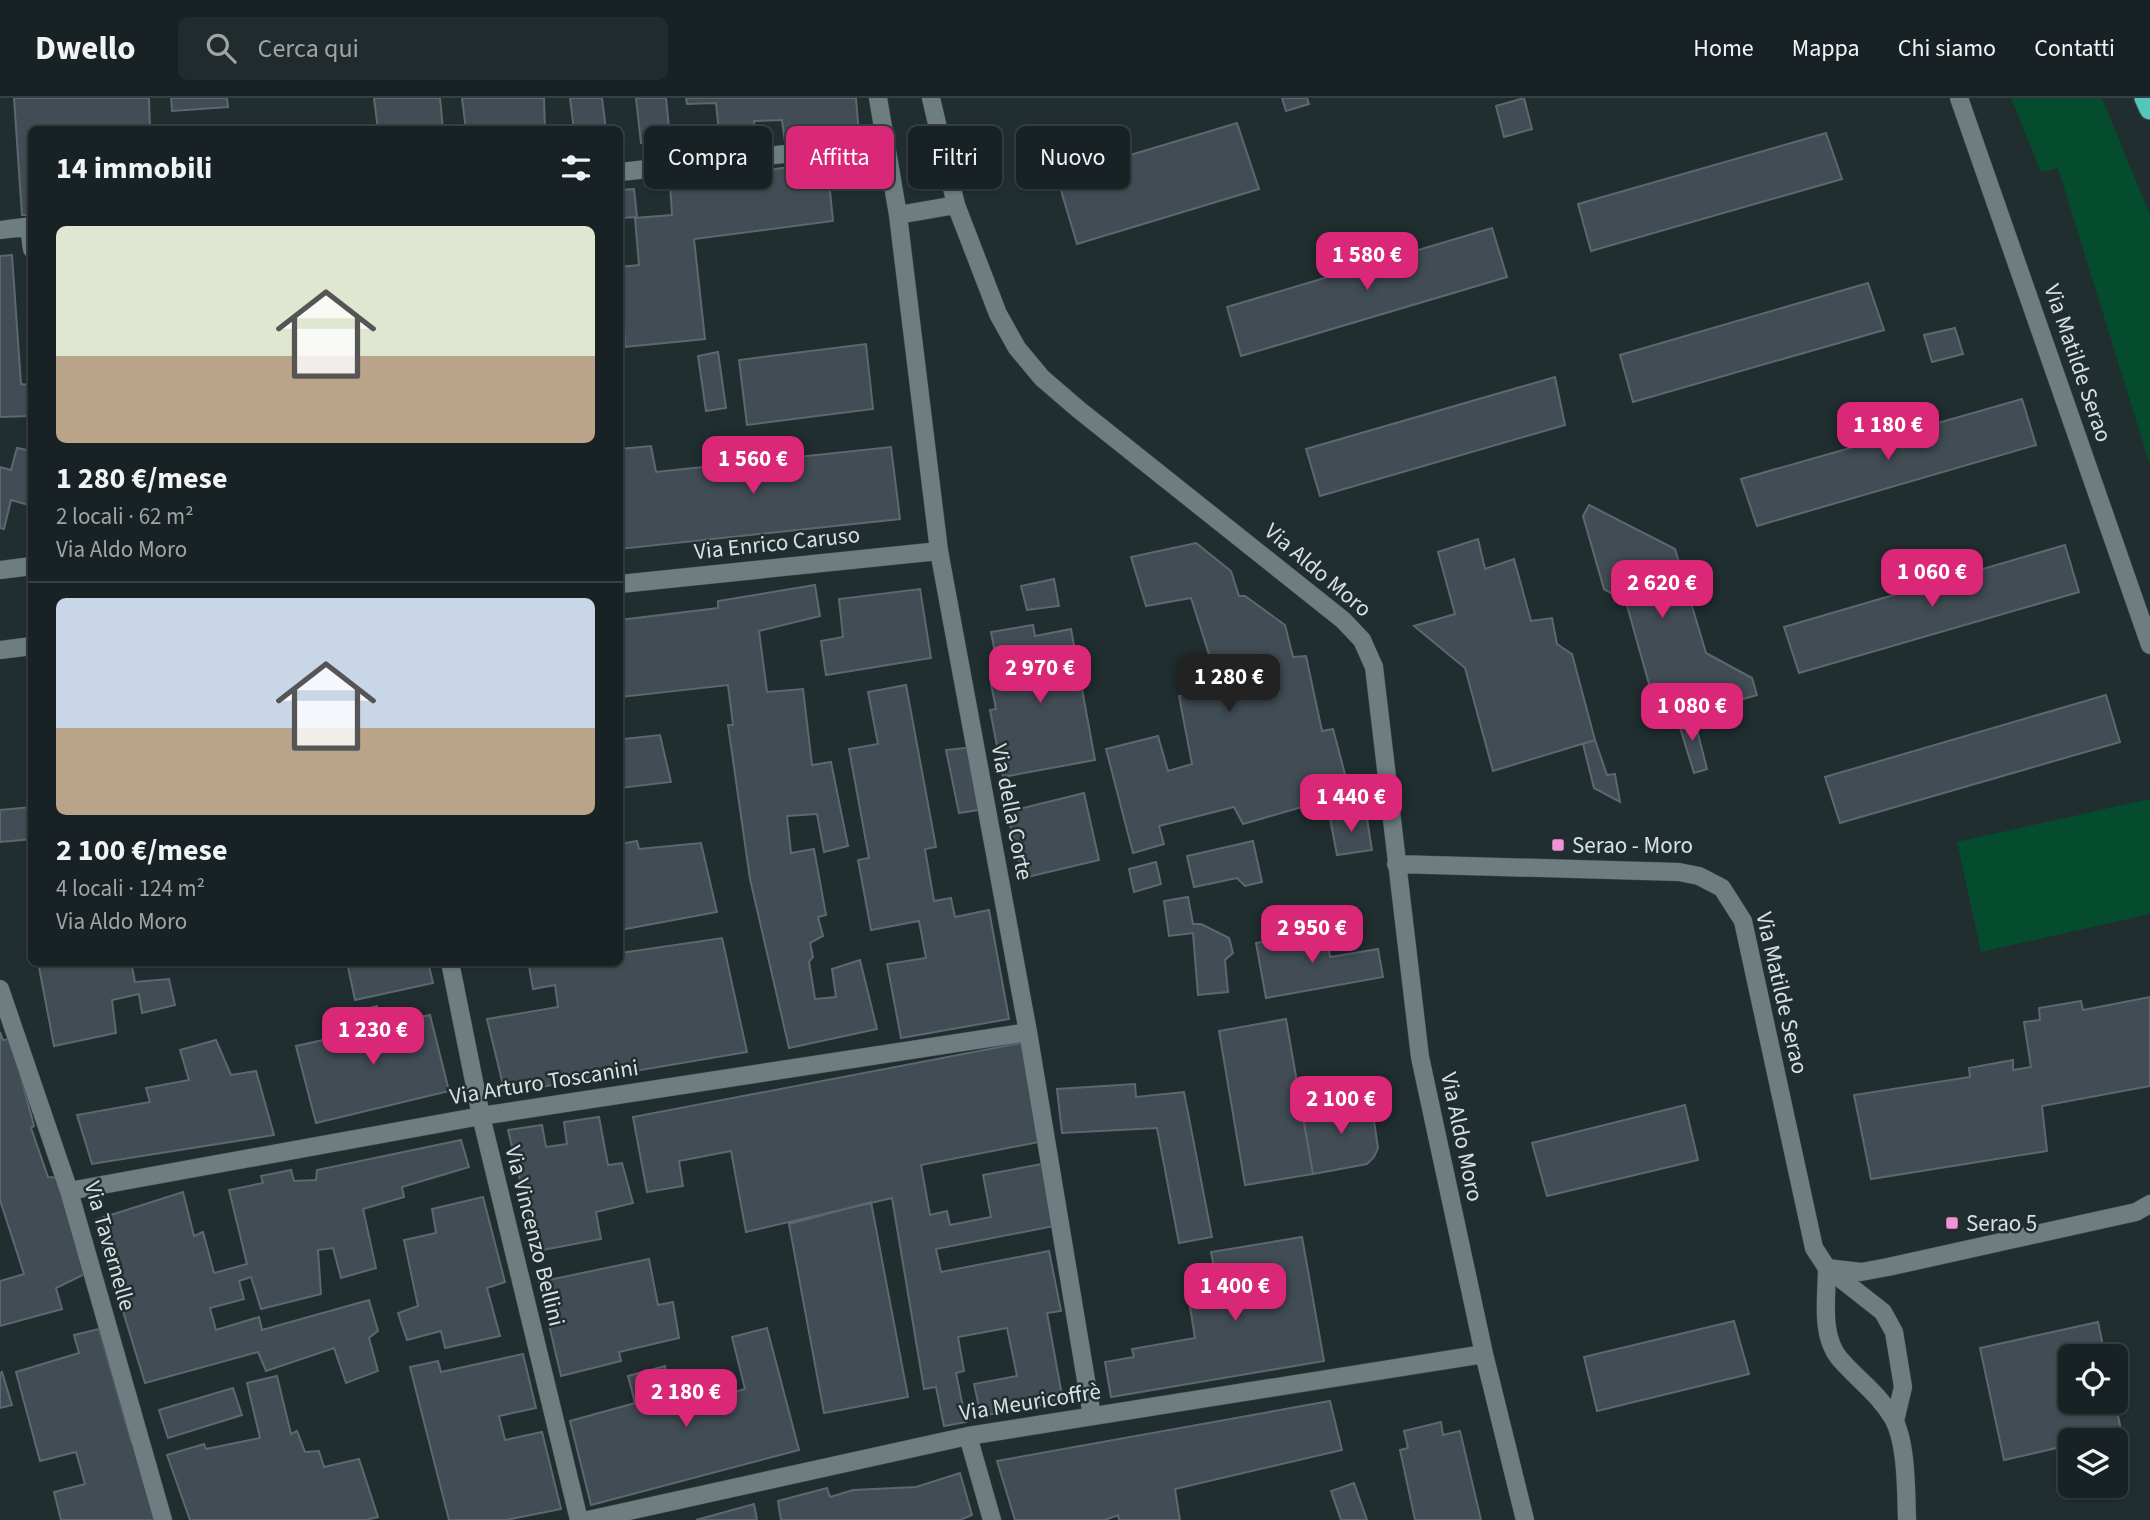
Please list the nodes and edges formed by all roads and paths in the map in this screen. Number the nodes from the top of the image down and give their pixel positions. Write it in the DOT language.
graph roads {
  1 [pos="878,98"];
  2 [pos="931,98"];
  3 [pos="1959,98"];
  4 [pos="2145,98"];
  5 [pos="2150,109"];
  6 [pos="882,126"];
  7 [pos="786,154"];
  8 [pos="623,172"];
  9 [pos="893,189"];
  10 [pos="956,205"];
  11 [pos="898,215"];
  12 [pos="28,226"];
  13 [pos="0,230"];
  14 [pos="939,551"];
  15 [pos="28,566"];
  16 [pos="0,570"];
  17 [pos="623,584"];
  18 [pos="2150,645"];
  19 [pos="28,646"];
  20 [pos="0,650"];
  21 [pos="1396,864"];
  22 [pos="451,966"];
  23 [pos="0,989"];
  24 [pos="1028,1032"];
  25 [pos="481,1116"];
  26 [pos="69,1191"];
  27 [pos="2145,1211"];
  28 [pos="1827,1268"];
  29 [pos="1484,1354"];
  30 [pos="1092,1416"];
  31 [pos="1895,1421"];
  32 [pos="968,1436"];
  33 [pos="163,1520"];
  34 [pos="579,1520"];
  35 [pos="588,1520"];
  36 [pos="992,1520"];
  37 [pos="1525,1520"];
  38 [pos="1908,1520"];
  1 -- 6 [label="street, Via della Corte"];
  2 -- 10 [label="street, Via Aldo Moro"];
  3 -- 18 [label="street, Via Matilde Serao"];
  4 -- 5 [label="highway"];
  7 -- 8 [label="street"];
  9 -- 11 [label="street, Via della Corte"];
  10 -- 11 [label="street"];
  10 -- 21 [label="street, Via Aldo Moro"];
  11 -- 14 [label="street, Via della Corte"];
  12 -- 13 [label="street"];
  14 -- 17 [label="street, Via Enrico Caruso"];
  14 -- 24 [label="street, Via della Corte"];
  15 -- 16 [label="street"];
  19 -- 20 [label="street"];
  21 -- 28 [label="street, Via Matilde Serao"];
  21 -- 29 [label="street, Via Aldo Moro"];
  22 -- 25 [label="street, Via Vincenzo Bellini"];
  23 -- 26 [label="street, Via Tavernelle"];
  24 -- 25 [label="street, Via Arturo Toscanini"];
  24 -- 30 [label="street, Via della Corte"];
  25 -- 26 [label="street, Via Arturo Toscanini"];
  25 -- 34 [label="street, Via Vincenzo Bellini"];
  26 -- 33 [label="street, Via Tavernelle"];
  27 -- 28 [label="street"];
  28 -- 31 [label="street, Via Matilde Serao"];
  28 -- 31 [label="street, Via Matilde Serao"];
  29 -- 30 [label="street, Via Meuricoffrè"];
  29 -- 37 [label="street, Via Aldo Moro"];
  30 -- 32 [label="street, Via Meuricoffrè"];
  31 -- 38 [label="street, Via Matilde Serao"];
  32 -- 35 [label="street, Via Meuricoffrè"];
  32 -- 36 [label="street"];
}
